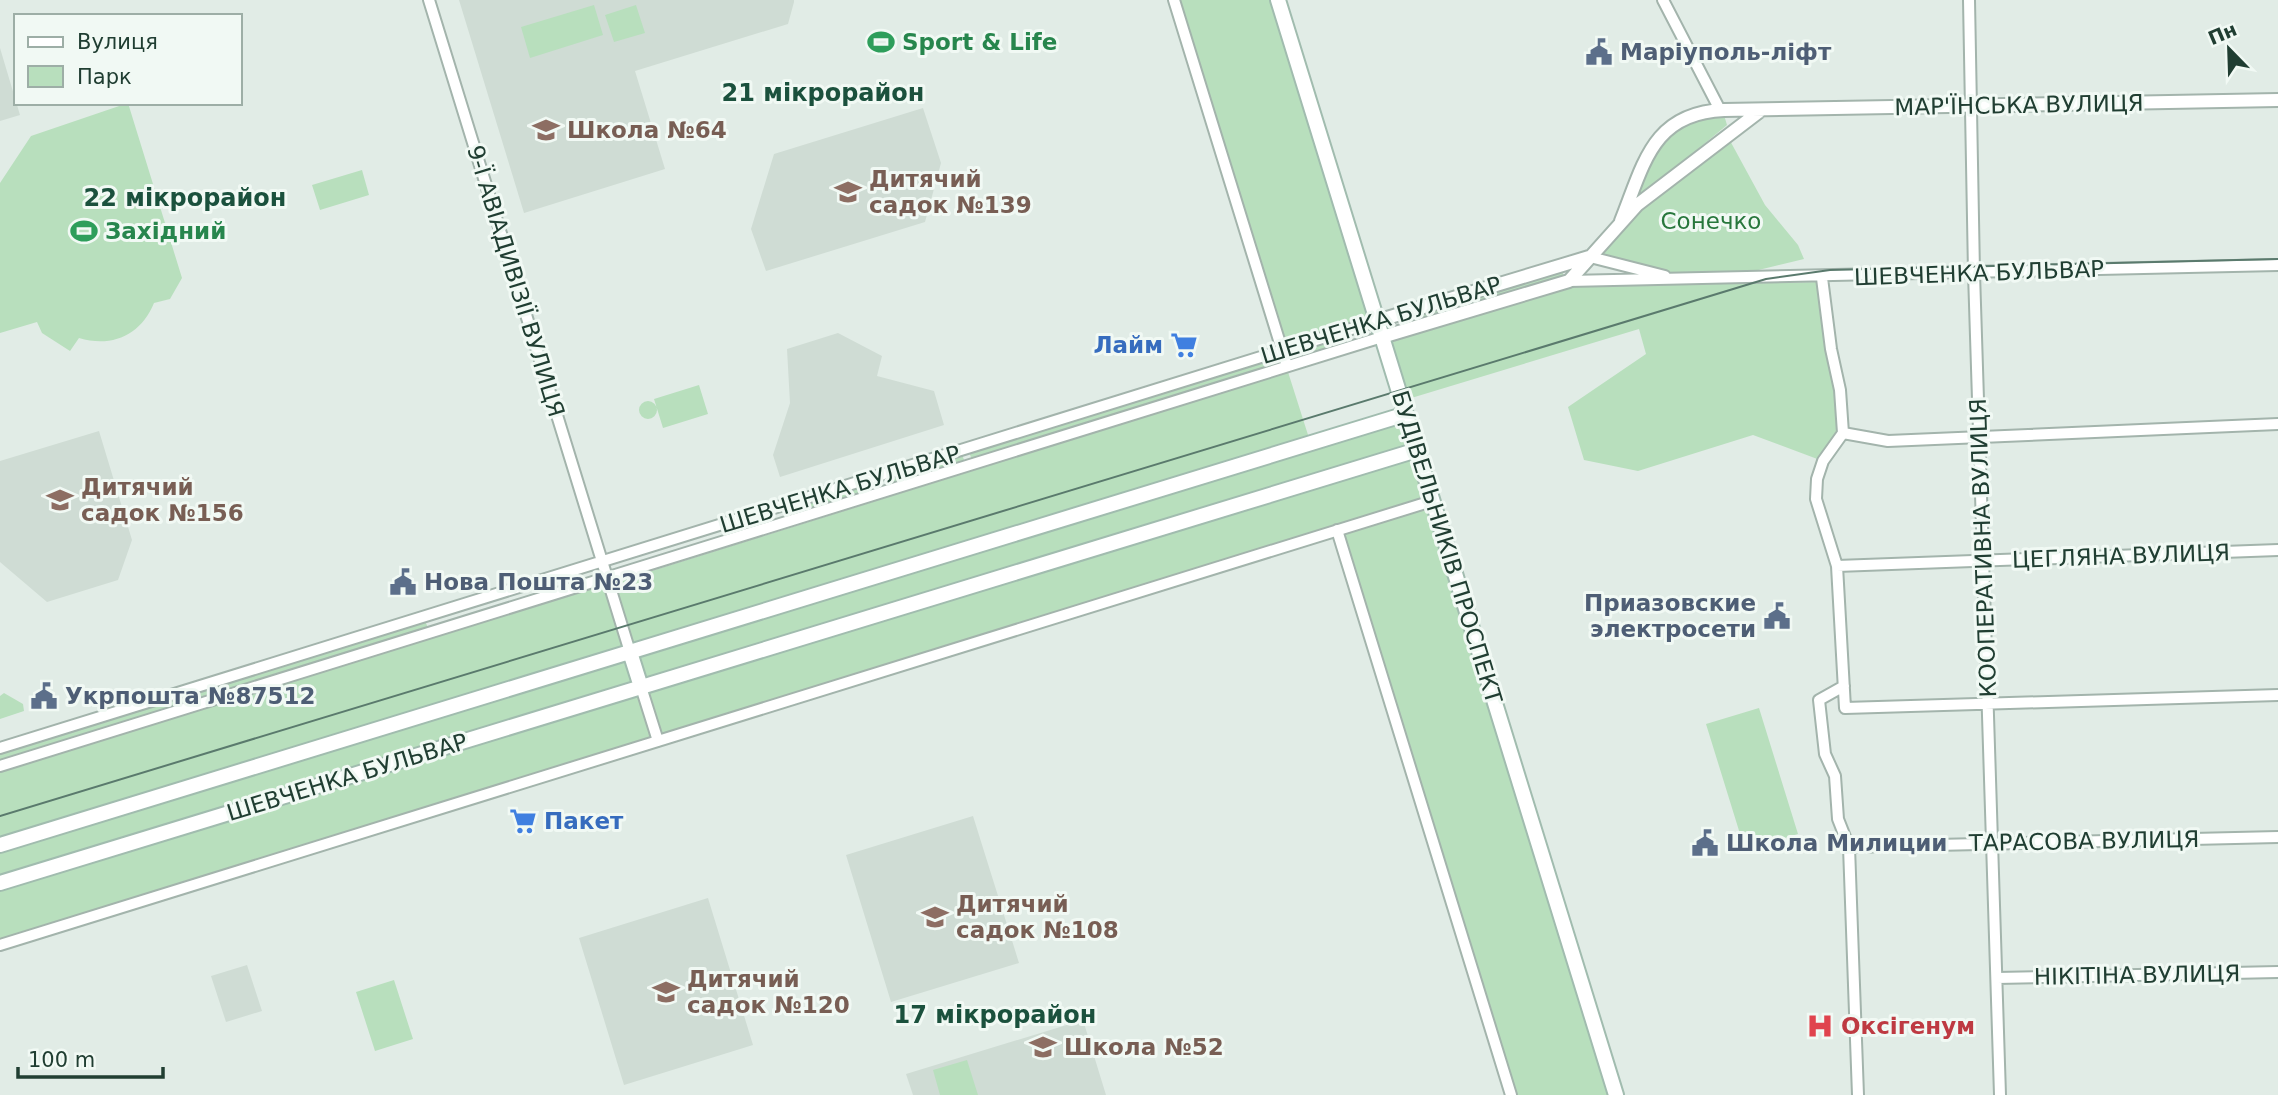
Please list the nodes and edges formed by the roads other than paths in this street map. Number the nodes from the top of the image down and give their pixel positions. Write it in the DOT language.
graph roads {
  1 [pos="429,0"];
  2 [pos="1174,0"];
  3 [pos="1278,0"];
  4 [pos="1663,0"];
  5 [pos="1969,0"];
  6 [pos="2278,100"];
  7 [pos="1971,106"];
  8 [pos="1720,110"];
  9 [pos="1760,111"];
  10 [pos="1621,221"];
  11 [pos="1590,257"];
  12 [pos="2278,265"];
  13 [pos="1974,273"];
  14 [pos="1822,278"];
  15 [pos="1681,279"];
  16 [pos="1569,281"];
  17 [pos="1377,321"];
  18 [pos="1382,337"];
  19 [pos="1282,350"];
  20 [pos="1287,366"];
  21 [pos="1406,414"];
  22 [pos="2278,424"];
  23 [pos="1843,433"];
  24 [pos="1979,437"];
  25 [pos="1417,450"];
  26 [pos="1432,501"];
  27 [pos="778,508"];
  28 [pos="783,525"];
  29 [pos="1337,530"];
  30 [pos="2278,550"];
  31 [pos="1983,561"];
  32 [pos="602,562"];
  33 [pos="1837,566"];
  34 [pos="608,579"];
  35 [pos="428,616"];
  36 [pos="433,633"];
  37 [pos="630,652"];
  38 [pos="1844,686"];
  39 [pos="641,687"];
  40 [pos="2278,695"];
  41 [pos="1988,704"];
  42 [pos="657,741"];
  43 [pos="0,748"];
  44 [pos="0,766"];
  45 [pos="2278,836"];
  46 [pos="1992,844"];
  47 [pos="0,845"];
  48 [pos="1849,847"];
  49 [pos="0,883"];
  50 [pos="0,945"];
  51 [pos="2278,972"];
  52 [pos="1997,978"];
  53 [pos="1511,1095"];
  54 [pos="1615,1095"];
  55 [pos="1858,1095"];
  56 [pos="2000,1095"];
  1 -- 32 [label="street, 9-Ї АВІАДИВІЗІЇ ВУЛИЦЯ"];
  2 -- 19 [label="street"];
  3 -- 17 [label="main road, БУДІВЕЛЬНИКІВ ПРОСПЕКТ"];
  4 -- 8 [label="street"];
  5 -- 7 [label="street, КООПЕРАТИВНА ВУЛИЦЯ"];
  6 -- 7 [label="street, МАР'ЇНСЬКА ВУЛИЦЯ"];
  7 -- 9 [label="street, МАР'ЇНСЬКА ВУЛИЦЯ"];
  7 -- 13 [label="street, КООПЕРАТИВНА ВУЛИЦЯ"];
  8 -- 9 [label="street, МАР'ЇНСЬКА ВУЛИЦЯ"];
  8 -- 10 [label="street, МАР'ЇНСЬКА ВУЛИЦЯ"];
  9 -- 10 [label="street"];
  10 -- 11 [label="street"];
  11 -- 15 [label="street, ШЕВЧЕНКА БУЛЬВАР"];
  11 -- 16 [label="street"];
  11 -- 17 [label="street, ШЕВЧЕНКА БУЛЬВАР"];
  12 -- 13 [label="street, ШЕВЧЕНКА БУЛЬВАР"];
  13 -- 14 [label="street, ШЕВЧЕНКА БУЛЬВАР"];
  13 -- 24 [label="street, КООПЕРАТИВНА ВУЛИЦЯ"];
  14 -- 15 [label="street, ШЕВЧЕНКА БУЛЬВАР"];
  14 -- 23 [label="street"];
  15 -- 16 [label="street, ШЕВЧЕНКА БУЛЬВАР"];
  16 -- 18 [label="street, ШЕВЧЕНКА БУЛЬВАР"];
  17 -- 18 [label="main road, БУДІВЕЛЬНИКІВ ПРОСПЕКТ"];
  17 -- 19 [label="street, ШЕВЧЕНКА БУЛЬВАР"];
  18 -- 20 [label="street, ШЕВЧЕНКА БУЛЬВАР"];
  18 -- 21 [label="main road, БУДІВЕЛЬНИКІВ ПРОСПЕКТ"];
  19 -- 20 [label="street"];
  19 -- 27 [label="street, ШЕВЧЕНКА БУЛЬВАР"];
  20 -- 28 [label="street, ШЕВЧЕНКА БУЛЬВАР"];
  21 -- 25 [label="main road, БУДІВЕЛЬНИКІВ ПРОСПЕКТ"];
  21 -- 37 [label="main road, ШЕВЧЕНКА БУЛЬВАР"];
  22 -- 24 [label="street"];
  23 -- 24 [label="street"];
  23 -- 33 [label="street"];
  24 -- 31 [label="street, КООПЕРАТИВНА ВУЛИЦЯ"];
  25 -- 26 [label="main road, БУДІВЕЛЬНИКІВ ПРОСПЕКТ"];
  25 -- 39 [label="main road, ШЕВЧЕНКА БУЛЬВАР"];
  26 -- 29 [label="street"];
  26 -- 54 [label="main road, БУДІВЕЛЬНИКІВ ПРОСПЕКТ"];
  27 -- 28 [label="street"];
  27 -- 32 [label="street, ШЕВЧЕНКА БУЛЬВАР"];
  28 -- 34 [label="street, ШЕВЧЕНКА БУЛЬВАР"];
  29 -- 42 [label="street"];
  29 -- 53 [label="street"];
  30 -- 31 [label="street, ЦЕГЛЯНА ВУЛИЦЯ"];
  31 -- 33 [label="street, ЦЕГЛЯНА ВУЛИЦЯ"];
  31 -- 41 [label="street, КООПЕРАТИВНА ВУЛИЦЯ"];
  32 -- 34 [label="street, 9-Ї АВІАДИВІЗІЇ ВУЛИЦЯ"];
  32 -- 35 [label="street, ШЕВЧЕНКА БУЛЬВАР"];
  33 -- 38 [label="street"];
  34 -- 36 [label="street, ШЕВЧЕНКА БУЛЬВАР"];
  34 -- 37 [label="street, 9-Ї АВІАДИВІЗІЇ ВУЛИЦЯ"];
  35 -- 36 [label="street"];
  35 -- 43 [label="street, ШЕВЧЕНКА БУЛЬВАР"];
  36 -- 44 [label="street, ШЕВЧЕНКА БУЛЬВАР"];
  37 -- 39 [label="main road"];
  37 -- 47 [label="main road, ШЕВЧЕНКА БУЛЬВАР"];
  38 -- 41 [label="street"];
  38 -- 48 [label="street"];
  39 -- 42 [label="street"];
  39 -- 49 [label="main road, ШЕВЧЕНКА БУЛЬВАР"];
  40 -- 41 [label="street"];
  41 -- 46 [label="street, КООПЕРАТИВНА ВУЛИЦЯ"];
  42 -- 50 [label="street"];
  45 -- 46 [label="street, ТАРАСОВА ВУЛИЦЯ"];
  46 -- 48 [label="street, ТАРАСОВА ВУЛИЦЯ"];
  46 -- 52 [label="street, КООПЕРАТИВНА ВУЛИЦЯ"];
  48 -- 55 [label="street"];
  51 -- 52 [label="street, НІКІТІНА ВУЛИЦЯ"];
  52 -- 56 [label="street, КООПЕРАТИВНА ВУЛИЦЯ"];
}
